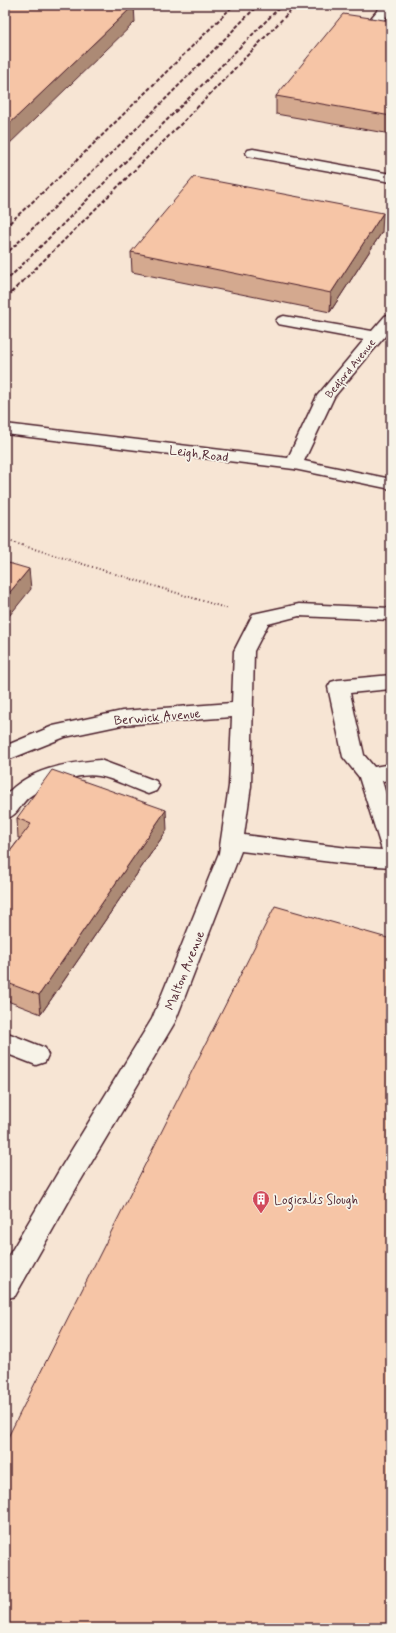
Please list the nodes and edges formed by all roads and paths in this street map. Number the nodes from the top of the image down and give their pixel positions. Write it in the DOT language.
graph roads {
  1 [pos="389,5"];
  2 [pos="369,29"];
  3 [pos="253,153"];
  4 [pos="391,178"];
  5 [pos="391,319"];
  6 [pos="284,321"];
  7 [pos="376,337"];
  8 [pos="5,429"];
  9 [pos="294,464"];
  10 [pos="391,484"];
  11 [pos="5,540"];
  12 [pos="391,614"];
  13 [pos="260,619"];
  14 [pos="391,682"];
  15 [pos="242,710"];
  16 [pos="5,754"];
  17 [pos="391,772"];
  18 [pos="369,775"];
  19 [pos="148,786"];
  20 [pos="5,811"];
  21 [pos="232,842"];
  22 [pos="391,846"];
  23 [pos="391,859"];
  24 [pos="5,1042"];
  25 [pos="36,1055"];
  26 [pos="6,1282"];
  1 -- 2 [label="street"];
  3 -- 4 [label="street"];
  5 -- 7 [label="street, Bedford Avenue"];
  6 -- 7 [label="street"];
  7 -- 9 [label="street, Bedford Avenue"];
  8 -- 9 [label="street, Leigh Road"];
  9 -- 10 [label="street, Leigh Road"];
  11 -- 13 [label="path"];
  12 -- 13 [label="street"];
  13 -- 15 [label="street, Malton Avenue"];
  14 -- 18 [label="street"];
  15 -- 16 [label="street, Berwick Avenue"];
  15 -- 21 [label="street, Malton Avenue"];
  17 -- 18 [label="street"];
  18 -- 22 [label="street"];
  19 -- 20 [label="street"];
  21 -- 23 [label="street"];
  21 -- 26 [label="street, Malton Avenue"];
  24 -- 25 [label="street"];
}
